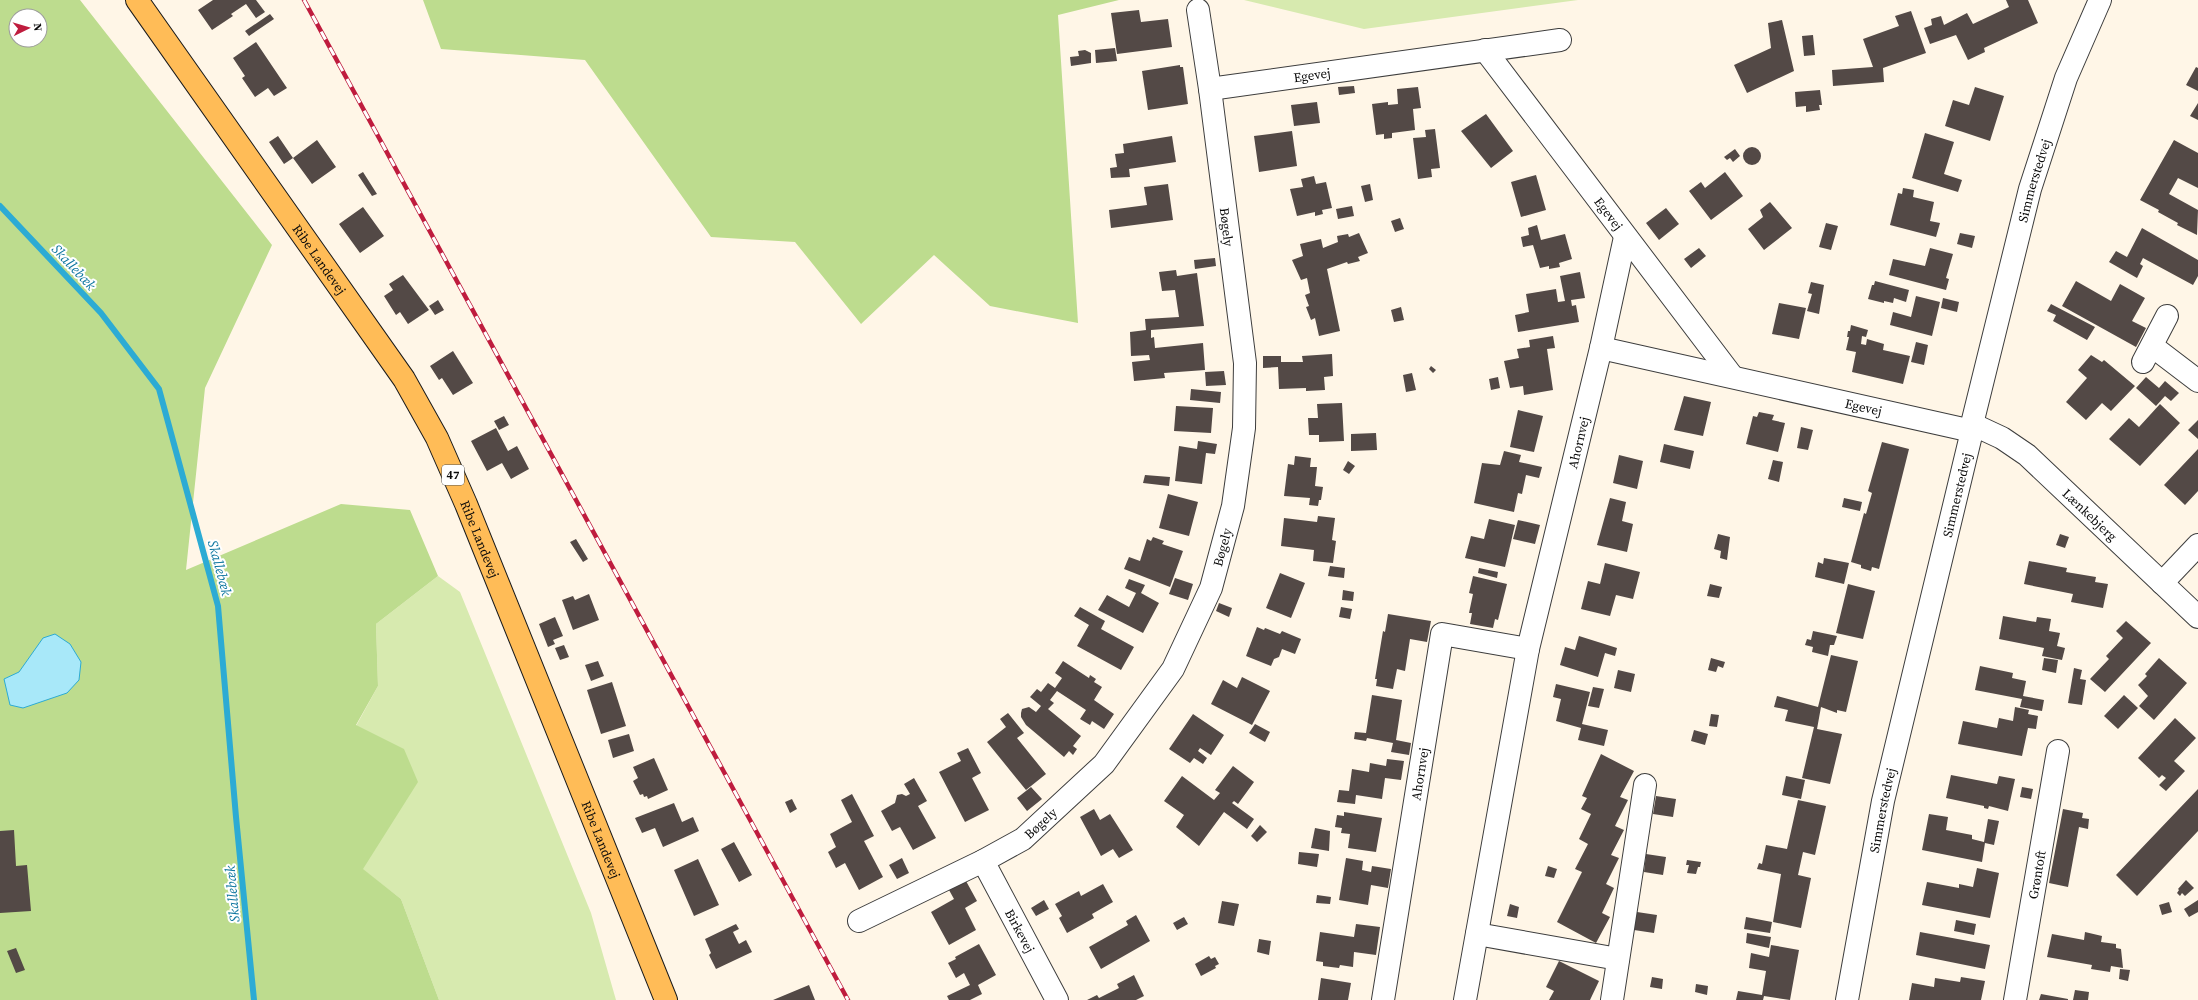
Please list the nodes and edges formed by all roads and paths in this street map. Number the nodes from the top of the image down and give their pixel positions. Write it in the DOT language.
graph roads {
  1 [pos="137,0"];
  2 [pos="2100,0"];
  3 [pos="1198,10"];
  4 [pos="1560,40"];
  5 [pos="1485,50"];
  6 [pos="1210,89"];
  7 [pos="1624,237"];
  8 [pos="2168,316"];
  9 [pos="1601,348"];
  10 [pos="1732,376"];
  11 [pos="2198,381"];
  12 [pos="1972,428"];
  13 [pos="2198,545"];
  14 [pos="2162,583"];
  15 [pos="2198,617"];
  16 [pos="1528,649"];
  17 [pos="2058,751"];
  18 [pos="1644,785"];
  19 [pos="983,861"];
  20 [pos="859,921"];
  21 [pos="1477,934"];
  22 [pos="1618,959"];
  23 [pos="666,1000"];
  24 [pos="1057,1000"];
  25 [pos="1383,1000"];
  26 [pos="1465,1000"];
  27 [pos="1612,1000"];
  28 [pos="1847,1000"];
  29 [pos="2015,1000"];
  1 -- 23 [label="main road, Ribe Landevej / 47"];
  2 -- 12 [label="street, Simmerstedvej"];
  3 -- 6 [label="street, Bøgely"];
  4 -- 5 [label="street, Egevej"];
  5 -- 6 [label="street, Egevej"];
  5 -- 7 [label="street, Egevej"];
  6 -- 19 [label="street, Bøgely"];
  7 -- 9 [label="street, Ahornvej"];
  7 -- 10 [label="street, Egevej"];
  8 -- 11 [label="street"];
  9 -- 10 [label="street, Egevej"];
  9 -- 16 [label="street, Ahornvej"];
  10 -- 12 [label="street, Egevej"];
  12 -- 14 [label="street, Lænkebjerg"];
  12 -- 28 [label="street, Simmerstedvej"];
  13 -- 14 [label="street"];
  14 -- 15 [label="street, Lænkebjerg"];
  16 -- 21 [label="street, Ahornvej"];
  16 -- 25 [label="street, Ahornvej"];
  17 -- 29 [label="street, Grøntoft"];
  18 -- 22 [label="street"];
  19 -- 20 [label="street, Bøgely"];
  19 -- 24 [label="street, Birkevej"];
  21 -- 22 [label="street"];
  21 -- 26 [label="street, Ahornvej"];
  22 -- 27 [label="street"];
}
